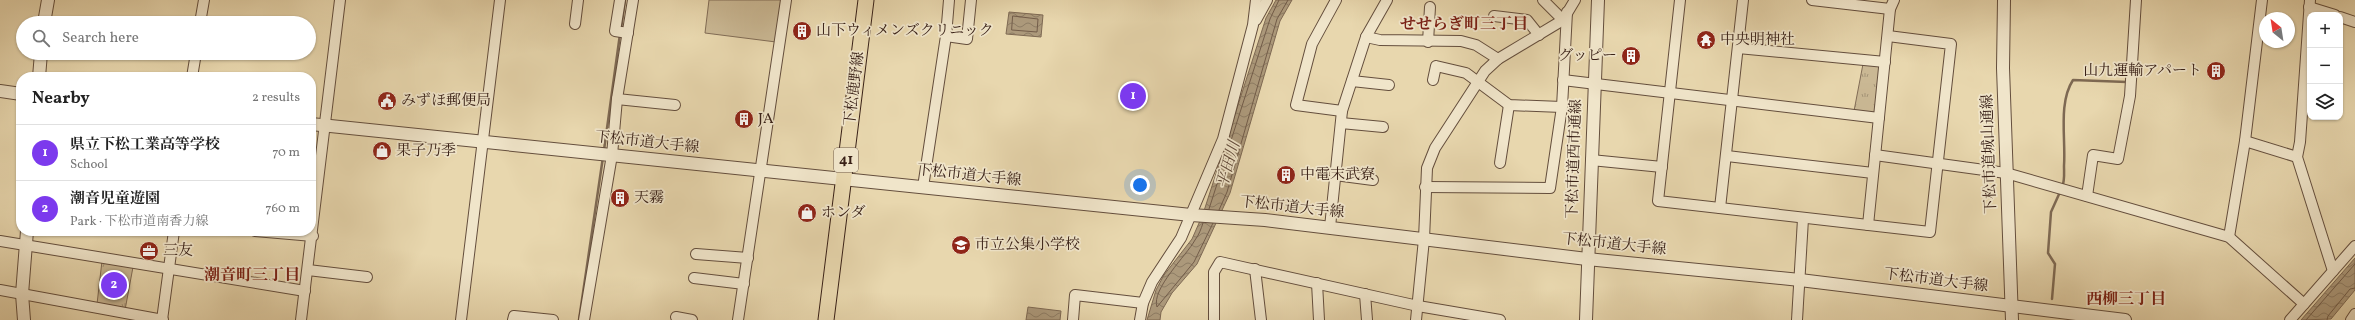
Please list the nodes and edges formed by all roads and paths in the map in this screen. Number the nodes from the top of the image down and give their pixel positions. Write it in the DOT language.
graph roads {
  1 [pos="48,0"];
  2 [pos="204,0"];
  3 [pos="340,0"];
  4 [pos="500,0"];
  5 [pos="578,0"];
  6 [pos="620,0"];
  7 [pos="633,0"];
  8 [pos="786,0"];
  9 [pos="866,0"];
  10 [pos="949,0"];
  11 [pos="971,0"];
  12 [pos="1256,0"];
  13 [pos="1267,0"];
  14 [pos="1336,0"];
  15 [pos="1387,0"];
  16 [pos="1543,0"];
  17 [pos="1575,0"];
  18 [pos="1598,0"];
  19 [pos="1680,0"];
  20 [pos="1742,0"];
  21 [pos="1812,0"];
  22 [pos="2004,0"];
  23 [pos="2136,0"];
  24 [pos="2262,0"];
  25 [pos="2310,3"];
  26 [pos="1892,4"];
  27 [pos="1430,7"];
  28 [pos="1567,11"];
  29 [pos="2329,12"];
  30 [pos="45,16"];
  31 [pos="201,16"];
  32 [pos="1494,16"];
  33 [pos="2343,18"];
  34 [pos="1563,20"];
  35 [pos="2355,22"];
  36 [pos="575,24"];
  37 [pos="1253,25"];
  38 [pos="628,33"];
  39 [pos="1539,35"];
  40 [pos="946,36"];
  41 [pos="1888,36"];
  42 [pos="1366,37"];
  43 [pos="1428,42"];
  44 [pos="1738,48"];
  45 [pos="1498,59"];
  46 [pos="40,60"];
  47 [pos="195,60"];
  48 [pos="1884,62"];
  49 [pos="39,72"];
  50 [pos="193,72"];
  51 [pos="1433,80"];
  52 [pos="1563,80"];
  53 [pos="1352,81"];
  54 [pos="1477,81"];
  55 [pos="1594,83"];
  56 [pos="1389,84"];
  57 [pos="0,91"];
  58 [pos="1670,92"];
  59 [pos="16,93"];
  60 [pos="617,99"];
  61 [pos="1732,101"];
  62 [pos="675,105"];
  63 [pos="1509,105"];
  64 [pos="1562,107"];
  65 [pos="1342,111"];
  66 [pos="1879,118"];
  67 [pos="1341,123"];
  68 [pos="316,125"];
  69 [pos="325,126"];
  70 [pos="1383,127"];
  71 [pos="2245,141"];
  72 [pos="482,143"];
  73 [pos="612,155"];
  74 [pos="1875,155"];
  75 [pos="1727,156"];
  76 [pos="2297,157"];
  77 [pos="1591,160"];
  78 [pos="1500,163"];
  79 [pos="1937,164"];
  80 [pos="1662,167"];
  81 [pos="760,170"];
  82 [pos="1873,172"];
  83 [pos="2006,173"];
  84 [pos="1335,175"];
  85 [pos="843,180"];
  86 [pos="1373,180"];
  87 [pos="923,187"];
  88 [pos="1425,187"];
  89 [pos="2087,196"];
  90 [pos="316,208"];
  91 [pos="1720,208"];
  92 [pos="1196,216"];
  93 [pos="1803,218"];
  94 [pos="1868,225"];
  95 [pos="1330,227"];
  96 [pos="27,236"];
  97 [pos="173,236"];
  98 [pos="313,236"];
  99 [pos="2229,238"];
  100 [pos="1424,239"];
  101 [pos="0,241"];
  102 [pos="26,244"];
  103 [pos="2355,246"];
  104 [pos="696,254"];
  105 [pos="748,258"];
  106 [pos="1587,259"];
  107 [pos="1255,269"];
  108 [pos="170,270"];
  109 [pos="308,270"];
  110 [pos="2333,271"];
  111 [pos="367,277"];
  112 [pos="694,278"];
  113 [pos="1800,280"];
  114 [pos="1318,283"];
  115 [pos="744,284"];
  116 [pos="0,290"];
  117 [pos="305,291"];
  118 [pos="22,294"];
  119 [pos="1365,294"];
  120 [pos="1143,303"];
  121 [pos="2304,304"];
  122 [pos="1418,306"];
  123 [pos="2012,307"];
  124 [pos="2355,314"];
  125 [pos="676,317"];
  126 [pos="1470,317"];
  127 [pos="24,320"];
  128 [pos="162,320"];
  129 [pos="301,320"];
  130 [pos="461,320"];
  131 [pos="513,320"];
  132 [pos="553,320"];
  133 [pos="584,320"];
  134 [pos="692,320"];
  135 [pos="738,320"];
  136 [pos="826,320"];
  137 [pos="1073,320"];
  138 [pos="1140,320"];
  139 [pos="1214,320"];
  140 [pos="1261,320"];
  141 [pos="1319,320"];
  142 [pos="1367,320"];
  143 [pos="1416,320"];
  144 [pos="1500,320"];
  145 [pos="1586,320"];
  146 [pos="1797,320"];
  147 [pos="2012,320"];
  148 [pos="2125,320"];
  149 [pos="2290,320"];
  150 [pos="2351,320"];
  1 -- 30 [label="street"];
  2 -- 31 [label="street"];
  3 -- 69 [label="street"];
  4 -- 72 [label="street"];
  5 -- 36 [label="street"];
  6 -- 38 [label="street"];
  7 -- 38 [label="street"];
  8 -- 81 [label="street"];
  9 -- 85 [label="main road, 下松鹿野線 / 41"];
  10 -- 40 [label="street"];
  11 -- 40 [label="street"];
  12 -- 37 [label="street"];
  13 -- 37 [label="street"];
  14 -- 65 [label="street"];
  15 -- 42 [label="street"];
  16 -- 34 [label="street"];
  17 -- 28 [label="street"];
  18 -- 55 [label="street, 下松市道西市通線"];
  19 -- 58 [label="street"];
  20 -- 44 [label="street"];
  21 -- 26 [label="street"];
  22 -- 83 [label="street, 下松市道城山通線"];
  23 -- 89 [label="street"];
  24 -- 71 [label="street"];
  25 -- 29 [label="street"];
  25 -- 76 [label="street"];
  26 -- 41 [label="street"];
  27 -- 43 [label="street"];
  28 -- 34 [label="street"];
  28 -- 52 [label="street"];
  32 -- 39 [label="street"];
  33 -- 35 [label="street"];
  34 -- 39 [label="street"];
  37 -- 92 [label="street"];
  38 -- 60 [label="street"];
  39 -- 45 [label="street"];
  40 -- 87 [label="street"];
  41 -- 48 [label="street"];
  41 -- 79 [label="street"];
  42 -- 43 [label="street"];
  42 -- 53 [label="street"];
  43 -- 45 [label="street"];
  44 -- 48 [label="street"];
  44 -- 61 [label="street"];
  45 -- 54 [label="street"];
  46 -- 49 [label="street"];
  47 -- 50 [label="street"];
  48 -- 66 [label="street"];
  51 -- 54 [label="street"];
  52 -- 55 [label="street"];
  52 -- 64 [label="street"];
  53 -- 56 [label="street"];
  53 -- 65 [label="street"];
  54 -- 63 [label="street"];
  54 -- 88 [label="street"];
  55 -- 58 [label="street"];
  55 -- 77 [label="street, 下松市道西市通線"];
  57 -- 59 [label="street"];
  58 -- 61 [label="street"];
  58 -- 80 [label="street"];
  60 -- 62 [label="street"];
  60 -- 73 [label="street"];
  61 -- 66 [label="street"];
  61 -- 75 [label="street"];
  63 -- 64 [label="street"];
  63 -- 78 [label="street"];
  64 -- 88 [label="street"];
  65 -- 67 [label="street"];
  66 -- 74 [label="street"];
  67 -- 70 [label="street"];
  67 -- 84 [label="street"];
  68 -- 69 [label="street, 下松市道大手線"];
  69 -- 72 [label="street, 下松市道大手線"];
  69 -- 90 [label="street"];
  71 -- 76 [label="street"];
  71 -- 99 [label="street"];
  72 -- 73 [label="street, 下松市道大手線"];
  72 -- 130 [label="street"];
  73 -- 81 [label="street, 下松市道大手線"];
  73 -- 133 [label="street"];
  74 -- 79 [label="street"];
  74 -- 82 [label="street"];
  75 -- 82 [label="street"];
  75 -- 91 [label="street"];
  76 -- 110 [label="street"];
  77 -- 80 [label="street"];
  77 -- 106 [label="street, 下松市道西市通線"];
  79 -- 83 [label="street"];
  79 -- 94 [label="street"];
  80 -- 91 [label="street"];
  81 -- 85 [label="street, 下松市道大手線"];
  81 -- 105 [label="street"];
  82 -- 94 [label="street"];
  83 -- 89 [label="street"];
  83 -- 123 [label="street, 下松市道城山通線"];
  84 -- 86 [label="street"];
  84 -- 95 [label="street"];
  85 -- 87 [label="street, 下松市道大手線"];
  85 -- 136 [label="main road, 下松鹿野線 / 41"];
  87 -- 92 [label="street, 下松市道大手線"];
  88 -- 100 [label="street"];
  89 -- 99 [label="street"];
  91 -- 93 [label="street"];
  92 -- 95 [label="street, 下松市道大手線"];
  92 -- 120 [label="street"];
  93 -- 94 [label="street"];
  93 -- 113 [label="street"];
  95 -- 100 [label="street, 下松市道大手線"];
  96 -- 102 [label="street"];
  97 -- 108 [label="street"];
  98 -- 109 [label="street"];
  99 -- 121 [label="street"];
  100 -- 106 [label="street, 下松市道大手線"];
  100 -- 122 [label="street"];
  101 -- 102 [label="street"];
  102 -- 108 [label="street"];
  102 -- 118 [label="street"];
  103 -- 110 [label="street"];
  104 -- 105 [label="street"];
  105 -- 115 [label="street"];
  106 -- 113 [label="street, 下松市道大手線"];
  106 -- 145 [label="street, 下松市道西市通線"];
  107 -- 114 [label="street"];
  107 -- 139 [label="street"];
  107 -- 140 [label="street"];
  108 -- 117 [label="street"];
  108 -- 128 [label="street"];
  109 -- 111 [label="street"];
  109 -- 117 [label="street"];
  110 -- 121 [label="street"];
  112 -- 115 [label="street"];
  113 -- 123 [label="street, 下松市道大手線"];
  113 -- 146 [label="street"];
  114 -- 119 [label="street"];
  114 -- 141 [label="street"];
  115 -- 135 [label="street"];
  116 -- 118 [label="street"];
  117 -- 129 [label="street"];
  118 -- 127 [label="street"];
  118 -- 128 [label="street"];
  119 -- 122 [label="street"];
  119 -- 142 [label="street"];
  120 -- 137 [label="street"];
  120 -- 138 [label="street"];
  121 -- 149 [label="street"];
  122 -- 126 [label="street"];
  122 -- 143 [label="street"];
  123 -- 147 [label="street, 下松市道城山通線"];
  123 -- 148 [label="street, 下松市道大手線"];
  124 -- 150 [label="street"];
  125 -- 134 [label="street"];
  126 -- 144 [label="street"];
  131 -- 132 [label="street"];
}
